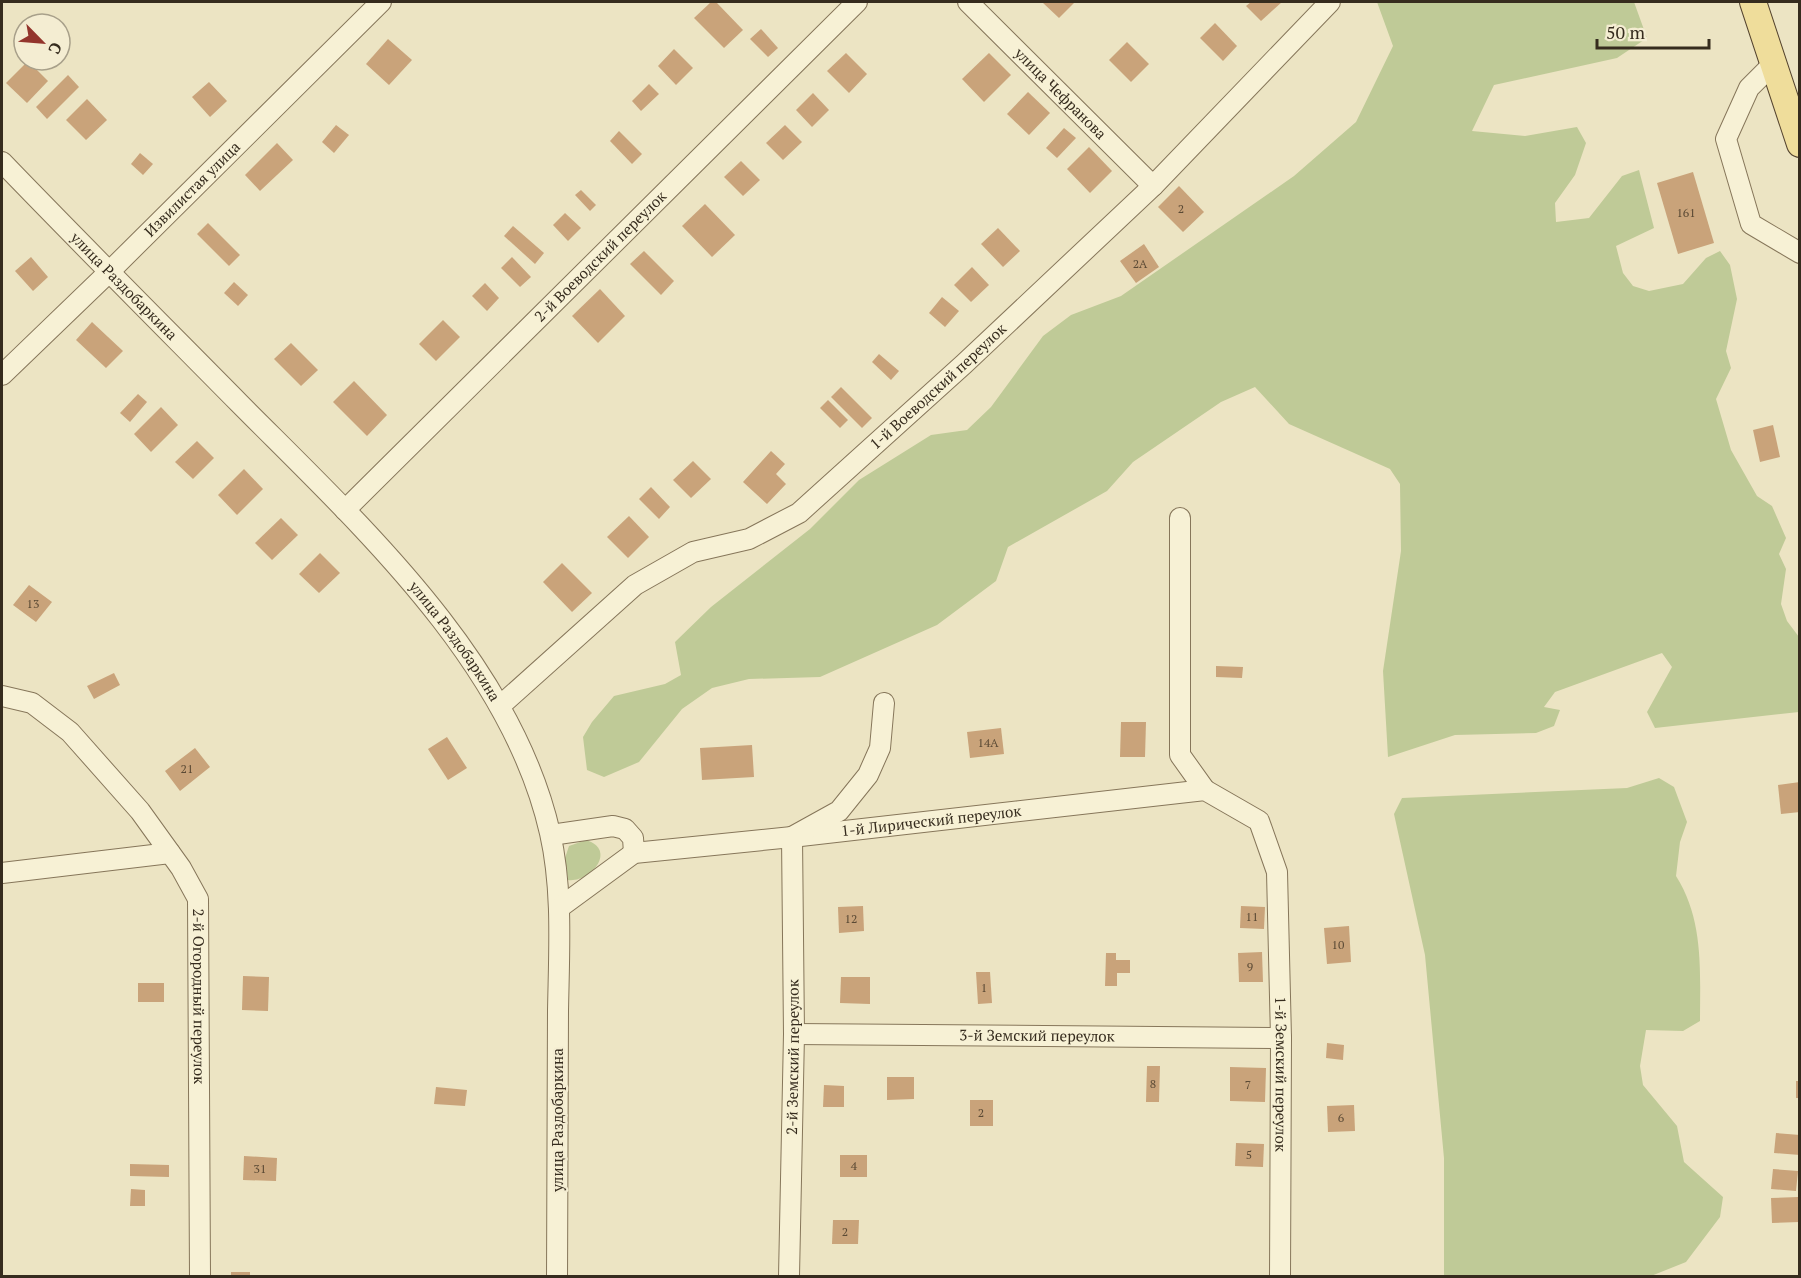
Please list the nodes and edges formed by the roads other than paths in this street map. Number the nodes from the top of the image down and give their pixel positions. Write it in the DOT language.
graph roads {
  1 [pos="381,2"];
  2 [pos="857,2"];
  3 [pos="968,2"];
  4 [pos="1330,2"];
  5 [pos="1753,2"];
  6 [pos="1773,64"];
  7 [pos="1800,144"];
  8 [pos="2,162"];
  9 [pos="1153,186"];
  10 [pos="1800,253"];
  11 [pos="109,272"];
  12 [pos="2,375"];
  13 [pos="345,510"];
  14 [pos="1180,518"];
  15 [pos="2,696"];
  16 [pos="884,703"];
  17 [pos="500,706"];
  18 [pos="1205,790"];
  19 [pos="551,835"];
  20 [pos="792,837"];
  21 [pos="170,853"];
  22 [pos="634,853"];
  23 [pos="2,873"];
  24 [pos="559,908"];
  25 [pos="794,1034"];
  26 [pos="1281,1038"];
  27 [pos="200,1276"];
  28 [pos="557,1276"];
  29 [pos="789,1276"];
  30 [pos="1280,1276"];
  1 -- 11 [label="street, Извилистая улица"];
  2 -- 13 [label="street, 2-й Воеводский переулок"];
  3 -- 9 [label="street, улица Чефранова"];
  4 -- 9 [label="street, 1-й Воеводский переулок"];
  5 -- 6 [label="main road"];
  6 -- 7 [label="main road"];
  6 -- 10 [label="street"];
  8 -- 11 [label="street, улица Раздобаркина"];
  9 -- 17 [label="street, 1-й Воеводский переулок"];
  11 -- 12 [label="street, Извилистая улица"];
  11 -- 13 [label="street, улица Раздобаркина"];
  13 -- 17 [label="street, улица Раздобаркина"];
  14 -- 18 [label="street"];
  15 -- 21 [label="street, 2-й Огородный переулок"];
  16 -- 20 [label="street"];
  17 -- 19 [label="street, улица Раздобаркина"];
  18 -- 20 [label="street, 1-й Лирический переулок"];
  18 -- 26 [label="street, 1-й Земский переулок"];
  19 -- 22 [label="street"];
  19 -- 24 [label="street, улица Раздобаркина"];
  20 -- 22 [label="street, 1-й Лирический переулок"];
  20 -- 25 [label="street, 2-й Земский переулок"];
  21 -- 23 [label="street"];
  21 -- 27 [label="street, 2-й Огородный переулок"];
  22 -- 24 [label="street"];
  24 -- 28 [label="street, улица Раздобаркина"];
  25 -- 26 [label="street, 3-й Земский переулок"];
  25 -- 29 [label="street, 2-й Земский переулок"];
  26 -- 30 [label="street, 1-й Земский переулок"];
}
